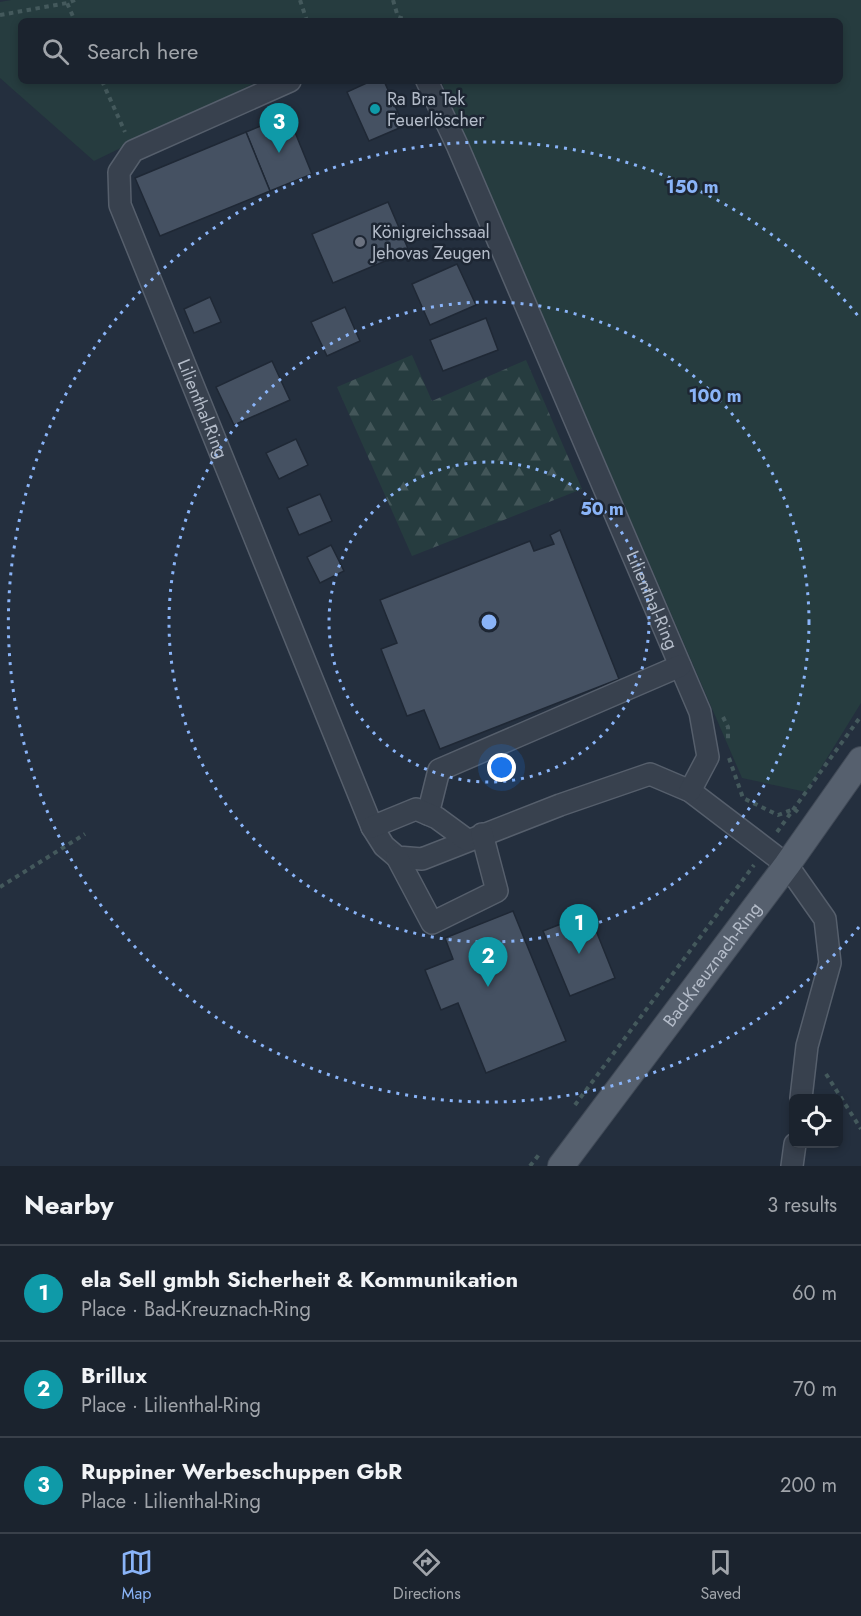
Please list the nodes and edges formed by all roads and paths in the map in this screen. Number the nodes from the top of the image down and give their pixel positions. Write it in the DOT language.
graph roads {
  1 [pos="75,0"];
  2 [pos="300,0"];
  3 [pos="393,0"];
  4 [pos="67,3"];
  5 [pos="0,15"];
  6 [pos="74,18"];
  7 [pos="306,18"];
  8 [pos="403,18"];
  9 [pos="103,84"];
  10 [pos="283,84"];
  11 [pos="428,84"];
  12 [pos="133,151"];
  13 [pos="680,666"];
  14 [pos="861,716"];
  15 [pos="861,760"];
  16 [pos="690,791"];
  17 [pos="428,814"];
  18 [pos="372,827"];
  19 [pos="85,834"];
  20 [pos="474,837"];
  21 [pos="766,848"];
  22 [pos="397,857"];
  23 [pos="787,864"];
  24 [pos="0,887"];
  25 [pos="807,1046"];
  26 [pos="801,1094"];
  27 [pos="574,1107"];
  28 [pos="861,1129"];
  29 [pos="547,1144"];
  30 [pos="794,1148"];
  31 [pos="530,1166"];
  32 [pos="561,1166"];
  33 [pos="792,1166"];
  1 -- 4 [label="path"];
  2 -- 7 [label="path"];
  3 -- 8 [label="path"];
  4 -- 5 [label="path"];
  4 -- 6 [label="path"];
  9 -- 12 [label="path"];
  10 -- 12 [label="street"];
  11 -- 13 [label="street, Lilienthal-Ring"];
  12 -- 18 [label="street, Lilienthal-Ring"];
  13 -- 16 [label="street, Lilienthal-Ring"];
  13 -- 17 [label="street"];
  14 -- 21 [label="path"];
  15 -- 23 [label="main road, Bad-Kreuznach-Ring"];
  16 -- 20 [label="street"];
  16 -- 21 [label="street"];
  17 -- 18 [label="street"];
  17 -- 20 [label="street"];
  18 -- 22 [label="street, Lilienthal-Ring"];
  19 -- 24 [label="path"];
  20 -- 22 [label="street"];
  20 -- 22 [label="street, Lilienthal-Ring"];
  21 -- 23 [label="street"];
  21 -- 27 [label="path"];
  23 -- 25 [label="street"];
  23 -- 32 [label="main road, Bad-Kreuznach-Ring"];
  25 -- 26 [label="street"];
  25 -- 28 [label="path"];
  29 -- 31 [label="path"];
  30 -- 33 [label="street"];
}
